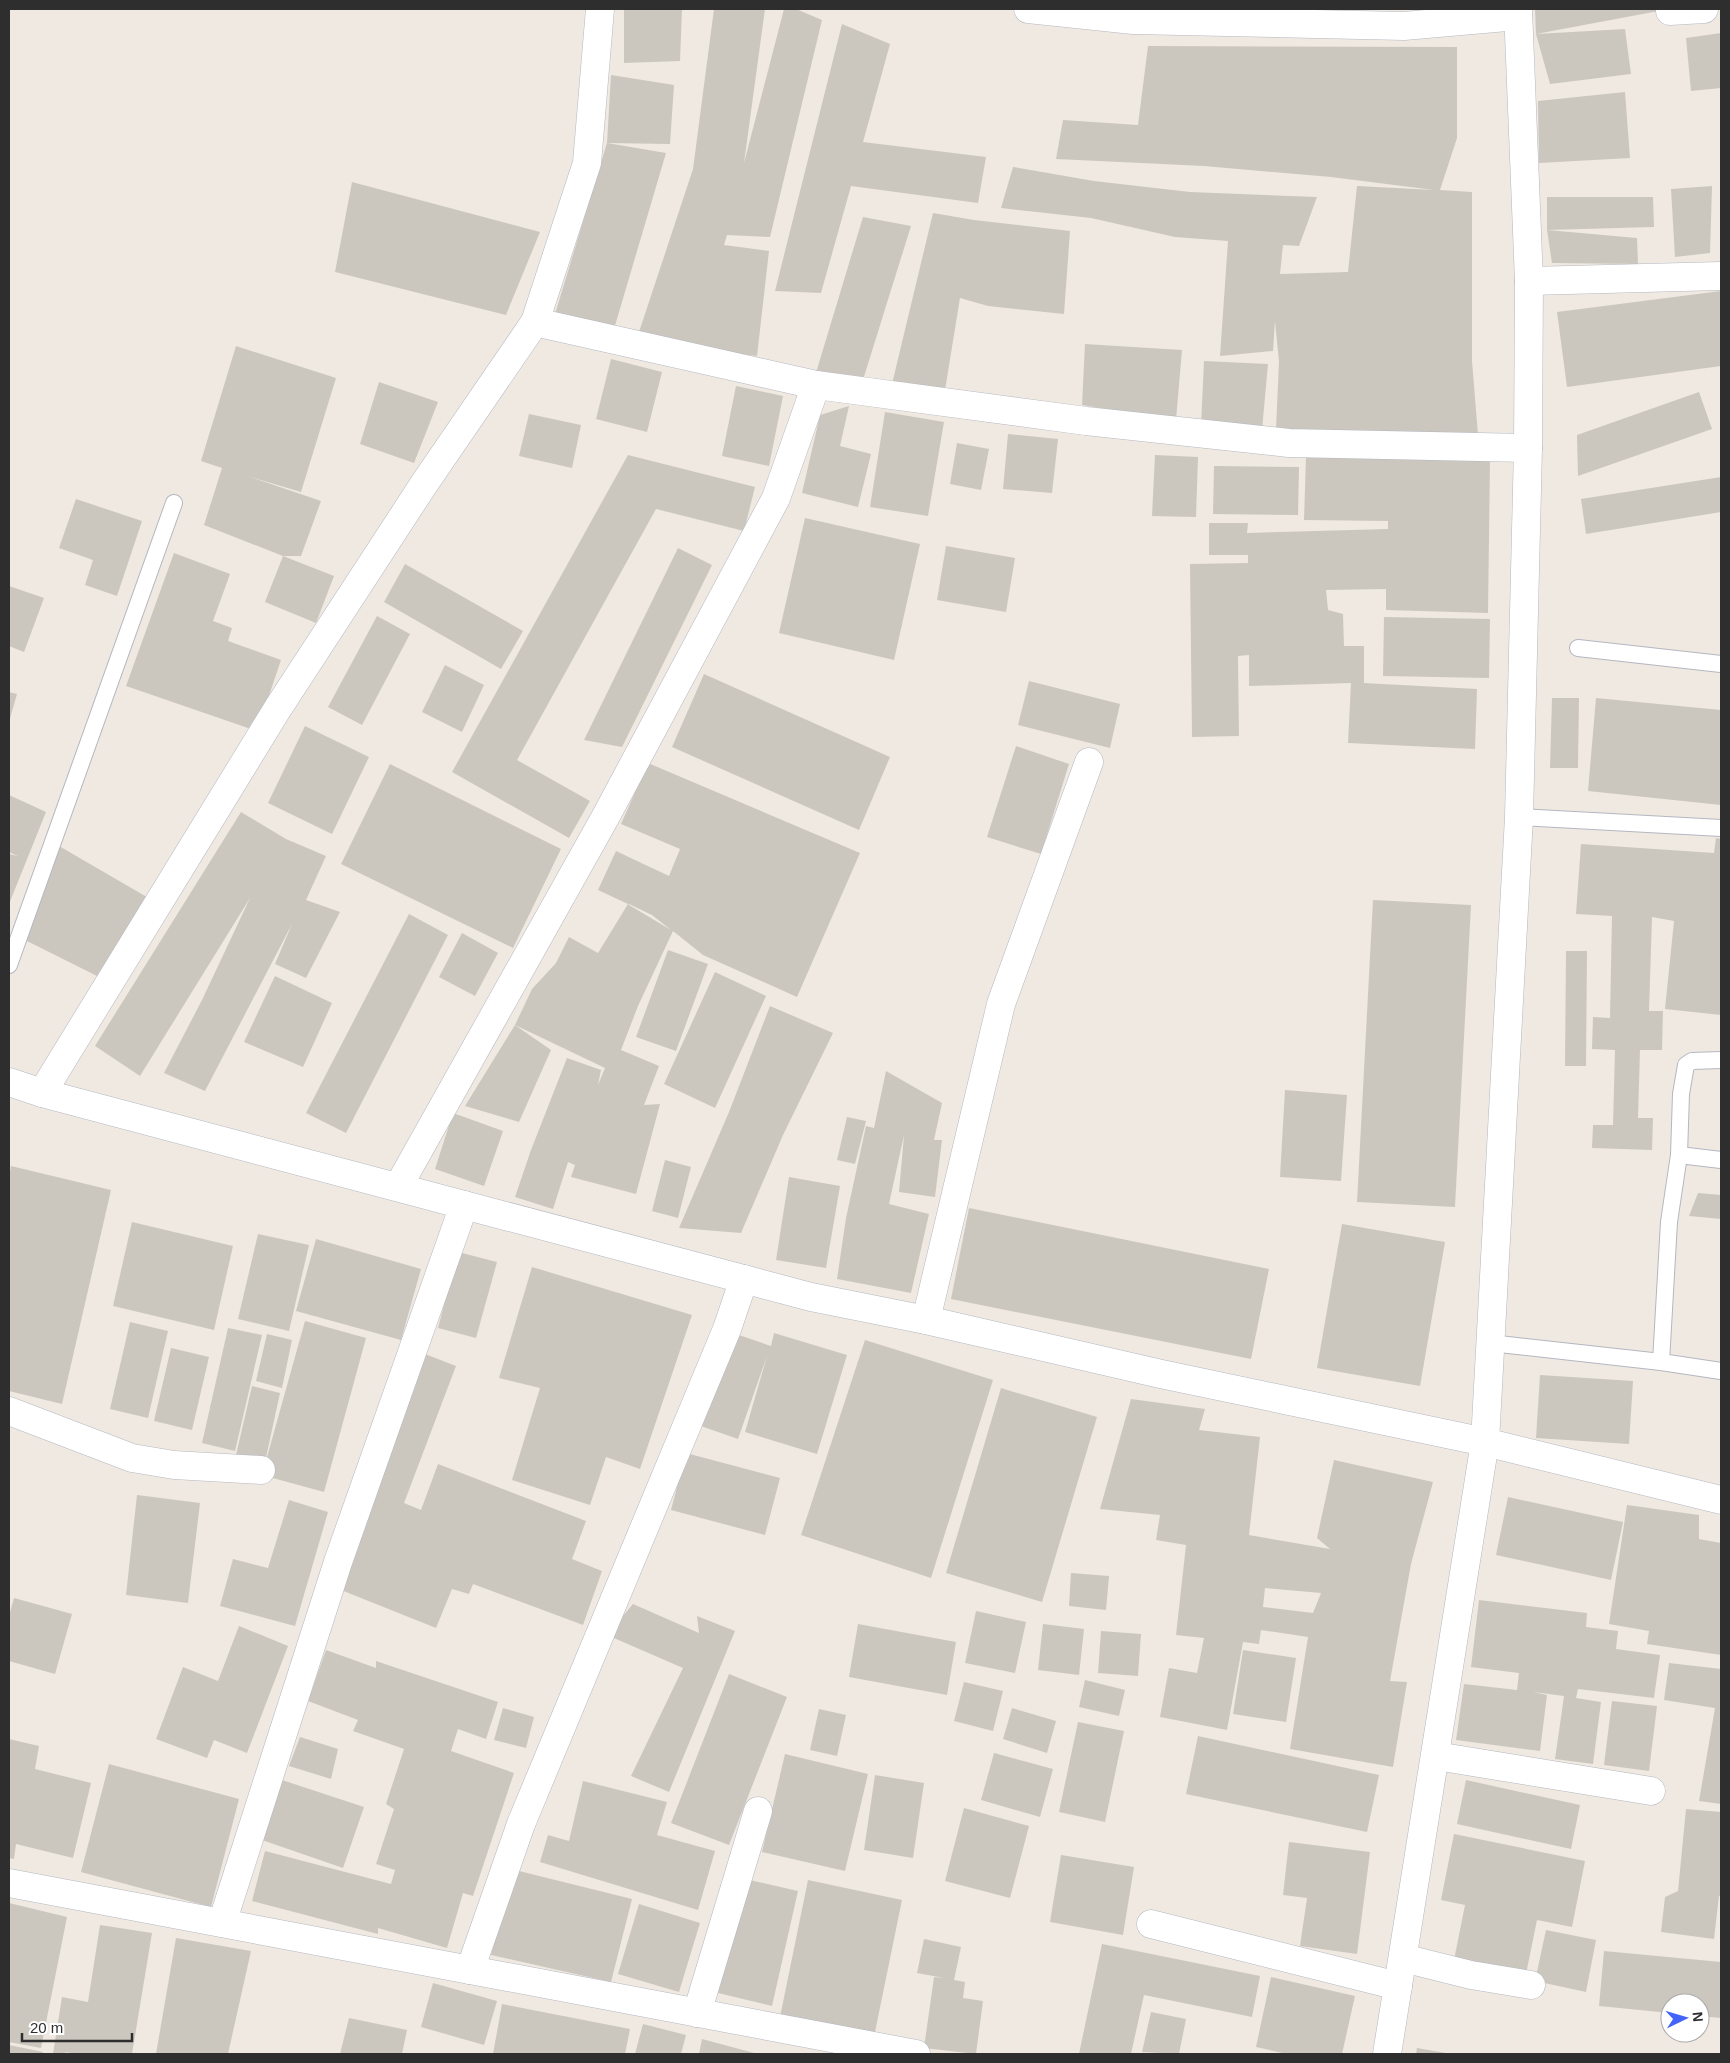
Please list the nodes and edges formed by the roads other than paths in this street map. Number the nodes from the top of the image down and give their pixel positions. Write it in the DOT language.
graph roads {
  1 [pos="600,9"];
  2 [pos="1028,9"];
  3 [pos="1704,9"];
  4 [pos="1670,11"];
  5 [pos="1518,12"];
  6 [pos="1721,276"];
  7 [pos="1529,281"];
  8 [pos="535,322"];
  9 [pos="816,384"];
  10 [pos="1528,448"];
  11 [pos="174,503"];
  12 [pos="1578,648"];
  13 [pos="1721,664"];
  14 [pos="1089,762"];
  15 [pos="1519,817"];
  16 [pos="1721,828"];
  17 [pos="9,966"];
  18 [pos="1721,1060"];
  19 [pos="9,1082"];
  20 [pos="42,1093"];
  21 [pos="1679,1155"];
  22 [pos="1721,1160"];
  23 [pos="398,1187"];
  24 [pos="464,1205"];
  25 [pos="744,1279"];
  26 [pos="926,1320"];
  27 [pos="1490,1343"];
  28 [pos="1661,1362"];
  29 [pos="1721,1371"];
  30 [pos="9,1412"];
  31 [pos="1485,1442"];
  32 [pos="261,1470"];
  33 [pos="1721,1500"];
  34 [pos="1436,1756"];
  35 [pos="1651,1791"];
  36 [pos="758,1811"];
  37 [pos="9,1883"];
  38 [pos="222,1923"];
  39 [pos="1151,1924"];
  40 [pos="1403,1958"];
  41 [pos="470,1970"];
  42 [pos="1531,1985"];
  43 [pos="1398,1986"];
  44 [pos="696,2013"];
  45 [pos="916,2054"];
  46 [pos="1387,2054"];
  1 -- 8 [label="street"];
  2 -- 5 [label="street"];
  3 -- 4 [label="street"];
  5 -- 7 [label="street"];
  6 -- 7 [label="street"];
  7 -- 10 [label="street"];
  8 -- 9 [label="street"];
  8 -- 20 [label="street"];
  9 -- 10 [label="street"];
  9 -- 23 [label="street"];
  10 -- 15 [label="street"];
  11 -- 17 [label="lane"];
  12 -- 13 [label="lane"];
  14 -- 26 [label="street"];
  15 -- 16 [label="lane"];
  15 -- 27 [label="street"];
  18 -- 21 [label="lane"];
  19 -- 20 [label="street"];
  20 -- 23 [label="street"];
  21 -- 22 [label="lane"];
  21 -- 28 [label="lane"];
  23 -- 24 [label="street"];
  24 -- 25 [label="street"];
  24 -- 38 [label="street"];
  25 -- 26 [label="street"];
  25 -- 41 [label="street"];
  26 -- 31 [label="street"];
  27 -- 28 [label="lane"];
  27 -- 31 [label="street"];
  28 -- 29 [label="lane"];
  30 -- 32 [label="street"];
  31 -- 33 [label="street"];
  31 -- 34 [label="street"];
  34 -- 35 [label="street"];
  34 -- 40 [label="street"];
  36 -- 44 [label="street"];
  37 -- 38 [label="street"];
  38 -- 41 [label="street"];
  39 -- 43 [label="street"];
  40 -- 42 [label="street"];
  40 -- 43 [label="street"];
  41 -- 44 [label="street"];
  43 -- 46 [label="street"];
  44 -- 45 [label="street"];
}
